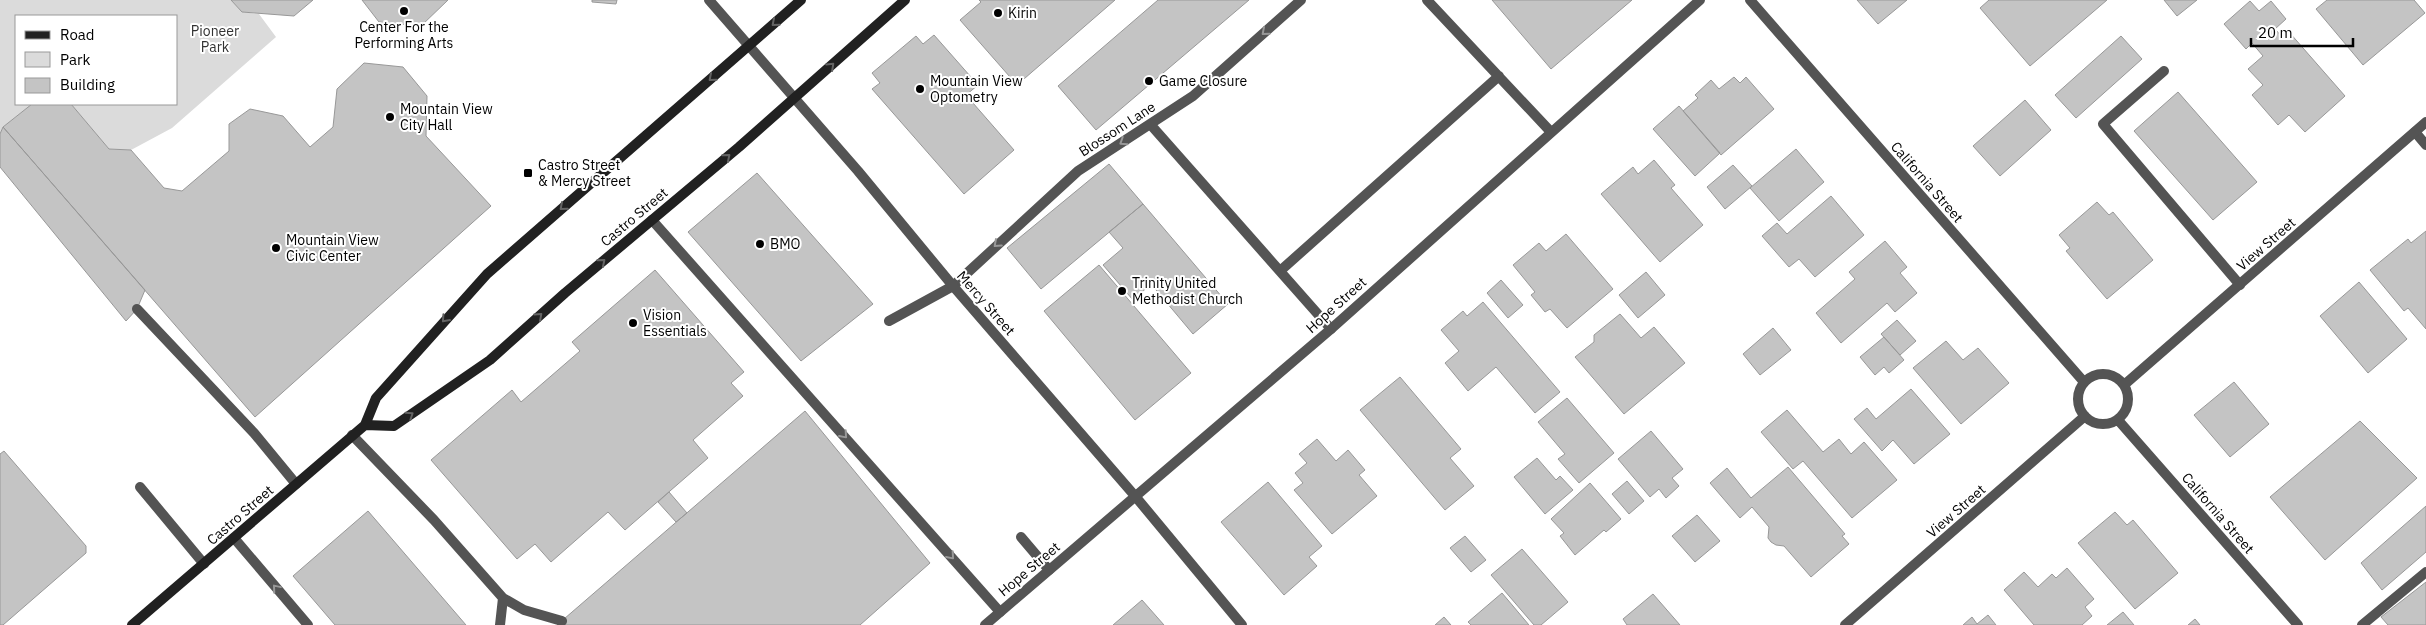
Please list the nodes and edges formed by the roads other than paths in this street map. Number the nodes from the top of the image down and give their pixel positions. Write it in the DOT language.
graph roads {
  1 [pos="709,0"];
  2 [pos="801,0"];
  3 [pos="905,0"];
  4 [pos="1301,0"];
  5 [pos="1427,0"];
  6 [pos="1700,0"];
  7 [pos="1750,0"];
  8 [pos="749,46"];
  9 [pos="2164,71"];
  10 [pos="1499,76"];
  11 [pos="794,98"];
  12 [pos="2426,122"];
  13 [pos="1150,124"];
  14 [pos="1550,131"];
  15 [pos="2415,132"];
  16 [pos="2426,145"];
  17 [pos="652,220"];
  18 [pos="1280,271"];
  19 [pos="2240,285"];
  20 [pos="953,286"];
  21 [pos="138,309"];
  22 [pos="889,321"];
  23 [pos="1331,329"];
  24 [pos="2084,382"];
  25 [pos="2124,385"];
  26 [pos="2085,416"];
  27 [pos="2118,420"];
  28 [pos="365,425"];
  29 [pos="352,435"];
  30 [pos="296,484"];
  31 [pos="140,487"];
  32 [pos="1135,496"];
  33 [pos="1021,537"];
  34 [pos="234,538"];
  35 [pos="204,564"];
  36 [pos="1049,570"];
  37 [pos="2426,572"];
  38 [pos="503,598"];
  39 [pos="1000,612"];
  40 [pos="562,621"];
  41 [pos="132,625"];
  42 [pos="308,625"];
  43 [pos="500,625"];
  44 [pos="985,625"];
  45 [pos="1242,625"];
  46 [pos="1845,625"];
  47 [pos="2298,625"];
  48 [pos="2362,625"];
  1 -- 8 [label="street, Mercy Street"];
  2 -- 8 [label="main road, one-way"];
  11 -- 3 [label="main road, Castro Street, one-way"];
  4 -- 13 [label="street, Blossom Lane, one-way"];
  5 -- 10 [label="street"];
  6 -- 14 [label="street, Hope Street"];
  7 -- 24 [label="street, California Street"];
  8 -- 11 [label="street, Mercy Street"];
  8 -- 28 [label="main road, one-way"];
  9 -- 19 [label="street"];
  10 -- 14 [label="street"];
  10 -- 18 [label="street"];
  17 -- 11 [label="main road, Castro Street, one-way"];
  11 -- 20 [label="street, Mercy Street"];
  12 -- 15 [label="street, View Street"];
  13 -- 18 [label="street"];
  13 -- 20 [label="street, Blossom Lane, one-way"];
  14 -- 23 [label="street, Hope Street"];
  15 -- 16 [label="street"];
  15 -- 19 [label="street, View Street"];
  28 -- 17 [label="main road, Castro Street, one-way"];
  17 -- 39 [label="street, one-way"];
  18 -- 23 [label="street"];
  19 -- 25 [label="street, View Street"];
  20 -- 22 [label="street, Blossom Lane"];
  20 -- 32 [label="street, Mercy Street"];
  21 -- 30 [label="street"];
  23 -- 32 [label="street, Hope Street"];
  24 -- 25 [label="street"];
  24 -- 26 [label="street"];
  25 -- 27 [label="street"];
  26 -- 27 [label="street"];
  26 -- 46 [label="street, View Street"];
  27 -- 47 [label="street, California Street"];
  28 -- 29 [label="main road, Castro Street"];
  29 -- 30 [label="main road, Castro Street"];
  29 -- 38 [label="street"];
  30 -- 34 [label="main road, Castro Street"];
  31 -- 35 [label="street"];
  32 -- 36 [label="street, Hope Street"];
  32 -- 45 [label="street, Mercy Street"];
  33 -- 36 [label="street"];
  34 -- 35 [label="main road, Castro Street"];
  42 -- 34 [label="street, one-way"];
  35 -- 41 [label="main road, Castro Street"];
  36 -- 39 [label="street, Hope Street"];
  37 -- 48 [label="street"];
  38 -- 40 [label="street"];
  38 -- 43 [label="street"];
  39 -- 44 [label="street, Hope Street"];
}
